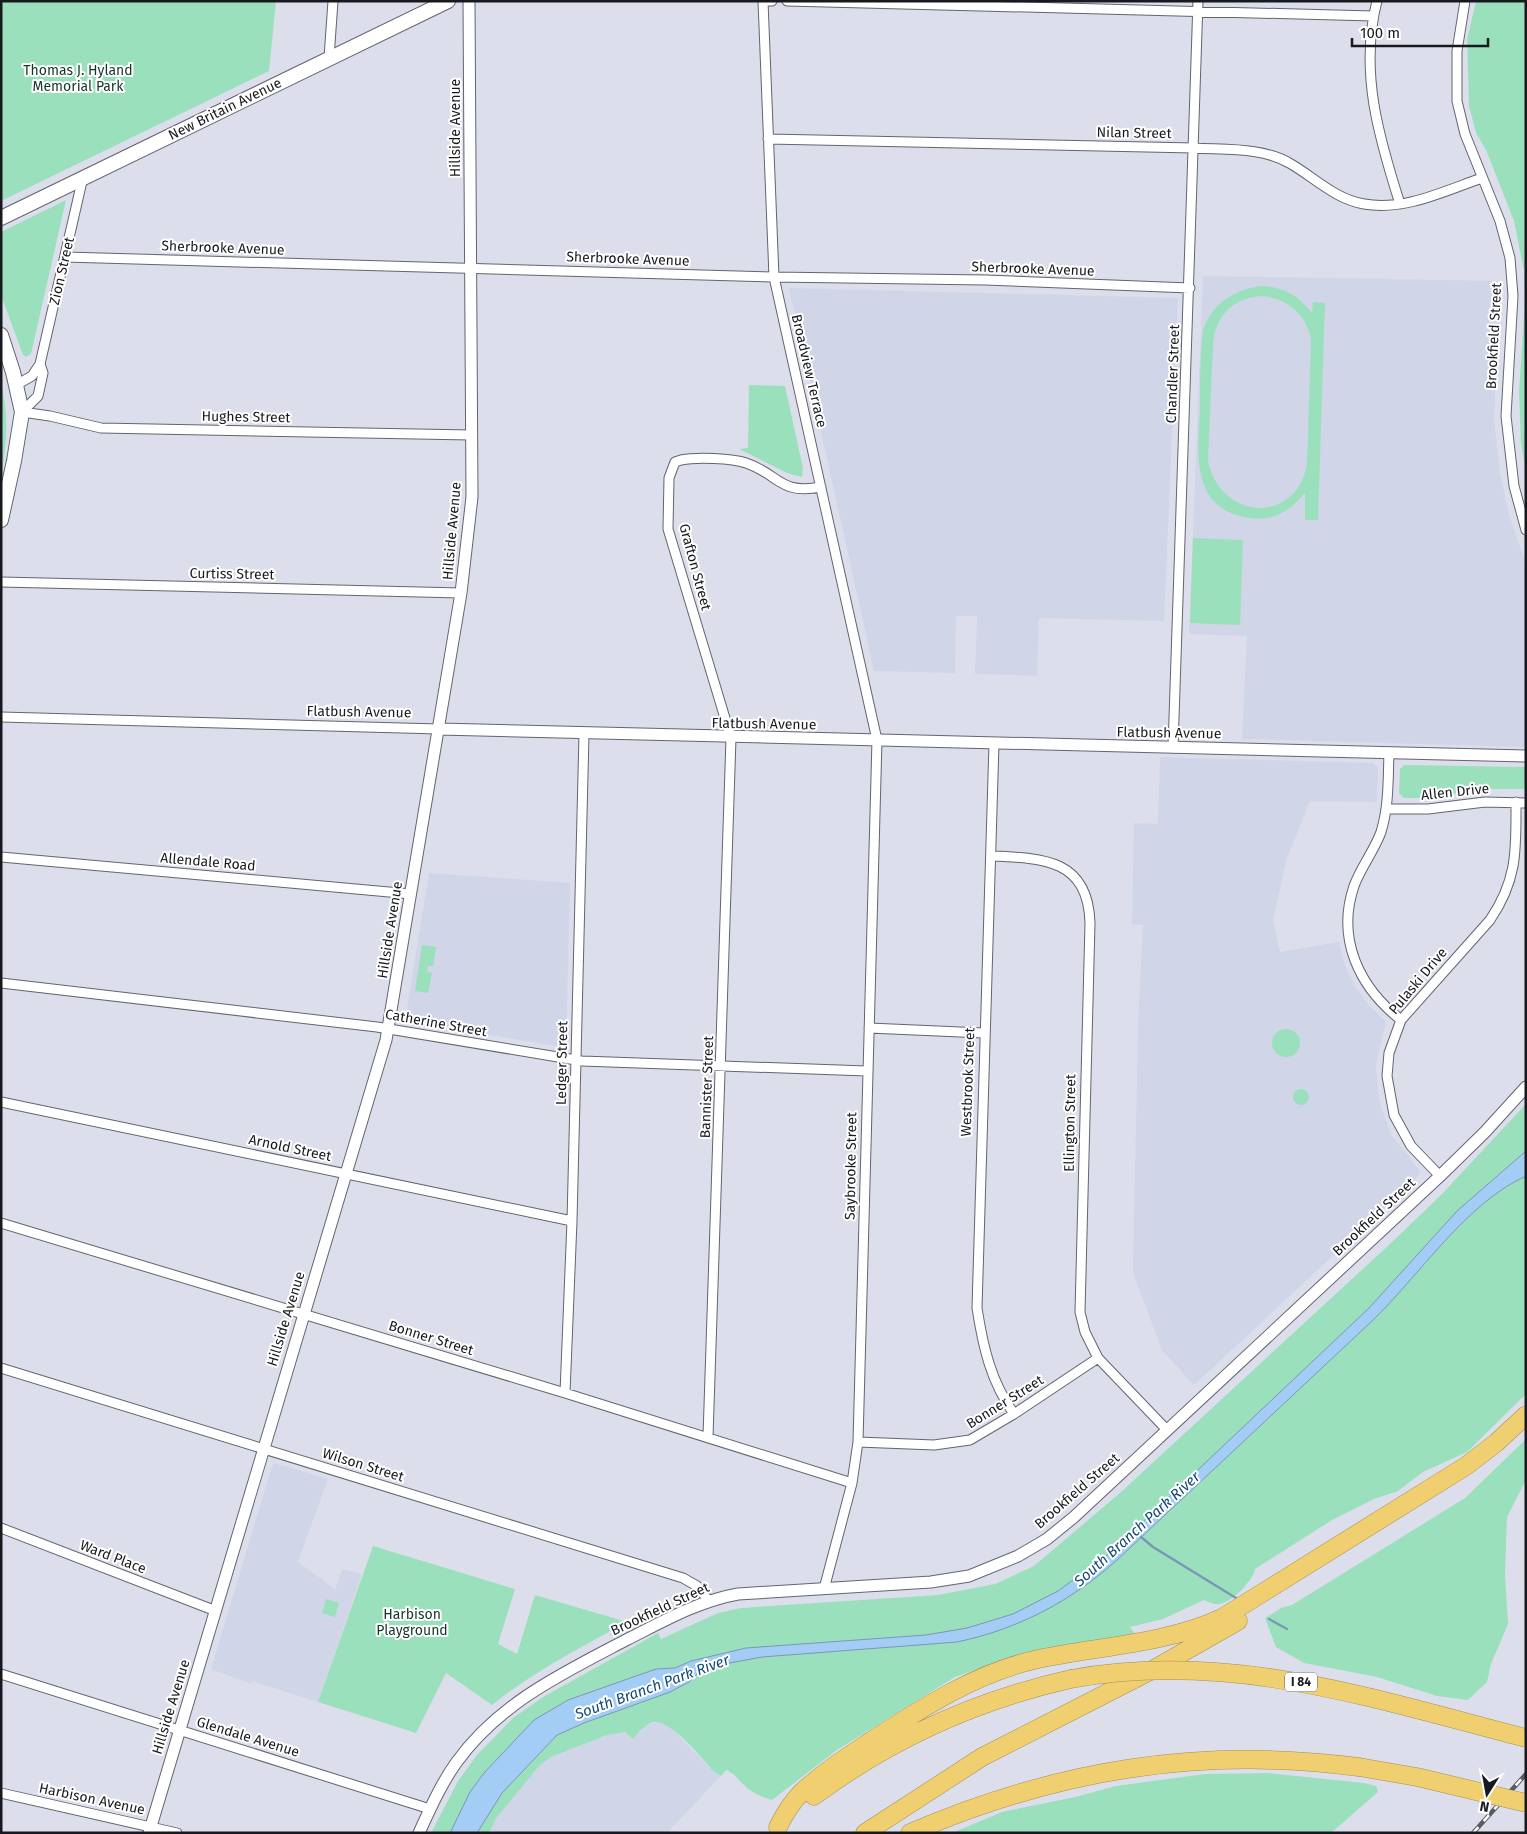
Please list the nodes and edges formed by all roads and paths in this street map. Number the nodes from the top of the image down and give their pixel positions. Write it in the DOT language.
graph roads {
  1 [pos="333,1"];
  2 [pos="448,1"];
  3 [pos="469,1"];
  4 [pos="763,1"];
  5 [pos="772,1"];
  6 [pos="787,1"];
  7 [pos="1198,1"];
  8 [pos="1377,1"];
  9 [pos="1465,1"];
  10 [pos="1198,12"];
  11 [pos="1373,16"];
  12 [pos="329,58"];
  13 [pos="768,139"];
  14 [pos="1194,148"];
  15 [pos="83,177"];
  16 [pos="1482,178"];
  17 [pos="1400,204"];
  18 [pos="1,218"];
  19 [pos="65,257"];
  20 [pos="470,268"];
  21 [pos="774,278"];
  22 [pos="1190,288"];
  23 [pos="1,335"];
  24 [pos="40,364"];
  25 [pos="16,385"];
  26 [pos="22,412"];
  27 [pos="471,435"];
  28 [pos="821,487"];
  29 [pos="1,520"];
  30 [pos="1526,530"];
  31 [pos="1,582"];
  32 [pos="461,593"];
  33 [pos="1,717"];
  34 [pos="439,729"];
  35 [pos="584,734"];
  36 [pos="731,738"];
  37 [pos="877,740"];
  38 [pos="994,743"];
  39 [pos="1173,748"];
  40 [pos="1389,753"];
  41 [pos="1526,756"];
  42 [pos="1521,802"];
  43 [pos="1387,809"];
  44 [pos="991,856"];
  45 [pos="1,857"];
  46 [pos="411,894"];
  47 [pos="1,983"];
  48 [pos="1401,1020"];
  49 [pos="869,1028"];
  50 [pos="388,1029"];
  51 [pos="983,1033"];
  52 [pos="576,1060"];
  53 [pos="721,1066"];
  54 [pos="867,1071"];
  55 [pos="1526,1087"];
  56 [pos="1,1102"];
  57 [pos="346,1174"];
  58 [pos="1440,1176"];
  59 [pos="572,1222"];
  60 [pos="1,1223"];
  61 [pos="303,1314"];
  62 [pos="1098,1358"];
  63 [pos="1,1368"];
  64 [pos="565,1393"];
  65 [pos="1014,1414"];
  66 [pos="1526,1415"];
  67 [pos="1526,1428"];
  68 [pos="1167,1430"];
  69 [pos="708,1437"];
  70 [pos="858,1442"];
  71 [pos="263,1449"];
  72 [pos="852,1484"];
  73 [pos="1,1528"];
  74 [pos="824,1589"];
  75 [pos="709,1601"];
  76 [pos="216,1611"];
  77 [pos="1,1674"];
  78 [pos="180,1730"];
  79 [pos="1526,1738"];
  80 [pos="1,1793"];
  81 [pos="801,1800"];
  82 [pos="1526,1803"];
  83 [pos="430,1809"];
  84 [pos="150,1830"];
  85 [pos="774,1830"];
  86 [pos="177,1833"];
  87 [pos="419,1833"];
  88 [pos="865,1833"];
  89 [pos="910,1833"];
  1 -- 12 [label="street"];
  2 -- 12 [label="main road, New Britain Avenue"];
  3 -- 20 [label="street, Hillside Avenue"];
  4 -- 5 [label="street"];
  4 -- 13 [label="street, Broadview Terrace"];
  6 -- 10 [label="street"];
  7 -- 10 [label="street, Chandler Street"];
  8 -- 11 [label="street"];
  9 -- 16 [label="street, Brookfield Street"];
  10 -- 11 [label="street"];
  10 -- 14 [label="street, Chandler Street"];
  11 -- 17 [label="street"];
  12 -- 15 [label="main road, New Britain Avenue"];
  13 -- 14 [label="street, Nilan Street"];
  13 -- 21 [label="street, Broadview Terrace"];
  14 -- 17 [label="street, Nilan Street"];
  14 -- 22 [label="street, Chandler Street"];
  15 -- 18 [label="main road, New Britain Avenue"];
  15 -- 19 [label="street, Zion Street"];
  16 -- 17 [label="street, Nilan Street"];
  16 -- 30 [label="street, Brookfield Street"];
  19 -- 20 [label="street, Sherbrooke Avenue"];
  19 -- 24 [label="street, Zion Street"];
  20 -- 21 [label="street, Sherbrooke Avenue"];
  20 -- 27 [label="street, Hillside Avenue"];
  21 -- 22 [label="street, Sherbrooke Avenue"];
  21 -- 28 [label="street, Broadview Terrace"];
  22 -- 39 [label="street, Chandler Street"];
  23 -- 25 [label="main road"];
  24 -- 25 [label="street"];
  24 -- 26 [label="street, Zion Street"];
  25 -- 26 [label="main road"];
  26 -- 27 [label="street, Hughes Street"];
  26 -- 29 [label="main road"];
  27 -- 32 [label="street, Hillside Avenue"];
  28 -- 36 [label="street, Grafton Street"];
  28 -- 37 [label="street, Broadview Terrace"];
  31 -- 32 [label="street, Curtiss Street"];
  32 -- 34 [label="street, Hillside Avenue"];
  33 -- 34 [label="street, Flatbush Avenue"];
  34 -- 35 [label="street, Flatbush Avenue"];
  34 -- 46 [label="street, Hillside Avenue"];
  35 -- 36 [label="street, Flatbush Avenue"];
  35 -- 52 [label="street, Ledger Street"];
  36 -- 37 [label="street, Flatbush Avenue"];
  36 -- 53 [label="street, Bannister Street"];
  37 -- 38 [label="street, Flatbush Avenue"];
  37 -- 49 [label="street, Saybrooke Street"];
  38 -- 39 [label="street, Flatbush Avenue"];
  38 -- 44 [label="street, Westbrook Street"];
  39 -- 40 [label="street, Flatbush Avenue"];
  40 -- 41 [label="street, Flatbush Avenue"];
  40 -- 43 [label="street"];
  42 -- 43 [label="street, Allen Drive"];
  42 -- 48 [label="street, Pulaski Drive"];
  43 -- 48 [label="street"];
  44 -- 51 [label="street, Westbrook Street"];
  44 -- 62 [label="street, Ellington Street"];
  45 -- 46 [label="street, Allendale Road"];
  46 -- 50 [label="street, Hillside Avenue"];
  47 -- 50 [label="street, Catherine Street"];
  48 -- 58 [label="street, Pulaski Drive"];
  49 -- 51 [label="street"];
  49 -- 54 [label="street, Saybrooke Street"];
  50 -- 52 [label="street, Catherine Street"];
  50 -- 57 [label="street, Hillside Avenue"];
  51 -- 65 [label="street, Westbrook Street"];
  52 -- 53 [label="street, Catherine Street"];
  52 -- 59 [label="street, Ledger Street"];
  53 -- 54 [label="street, Catherine Street"];
  53 -- 69 [label="street, Bannister Street"];
  54 -- 70 [label="street, Saybrooke Street"];
  55 -- 58 [label="street, Brookfield Street"];
  56 -- 57 [label="street, Arnold Street"];
  57 -- 59 [label="street, Arnold Street"];
  57 -- 61 [label="street, Hillside Avenue"];
  58 -- 68 [label="street, Brookfield Street"];
  59 -- 64 [label="street, Ledger Street"];
  60 -- 61 [label="street, Bonner Street"];
  61 -- 64 [label="street, Bonner Street"];
  61 -- 71 [label="street, Hillside Avenue"];
  62 -- 65 [label="street, Bonner Street"];
  62 -- 68 [label="street, Ellington Street"];
  63 -- 71 [label="street, Wilson Street"];
  64 -- 69 [label="street, Bonner Street"];
  65 -- 70 [label="street, Bonner Street"];
  66 -- 81 [label="highway"];
  67 -- 88 [label="highway"];
  68 -- 74 [label="street, Brookfield Street"];
  69 -- 72 [label="street, Bonner Street"];
  70 -- 72 [label="street, Saybrooke Street"];
  71 -- 75 [label="street, Wilson Street"];
  71 -- 76 [label="street, Hillside Avenue"];
  72 -- 74 [label="street, Saybrooke Street"];
  73 -- 76 [label="street, Ward Place"];
  74 -- 75 [label="street, Brookfield Street"];
  75 -- 83 [label="street, Brookfield Street"];
  76 -- 78 [label="street, Hillside Avenue"];
  77 -- 78 [label="street, Glendale Avenue"];
  78 -- 83 [label="street, Glendale Avenue"];
  78 -- 84 [label="street, Hillside Avenue"];
  79 -- 81 [label="highway, I 84, bridge"];
  80 -- 84 [label="street, Harbison Avenue"];
  81 -- 85 [label="highway, I 84"];
  82 -- 89 [label="highway, bridge"];
  83 -- 87 [label="street, Brookfield Street"];
  84 -- 86 [label="street, Harbison Avenue"];
}
